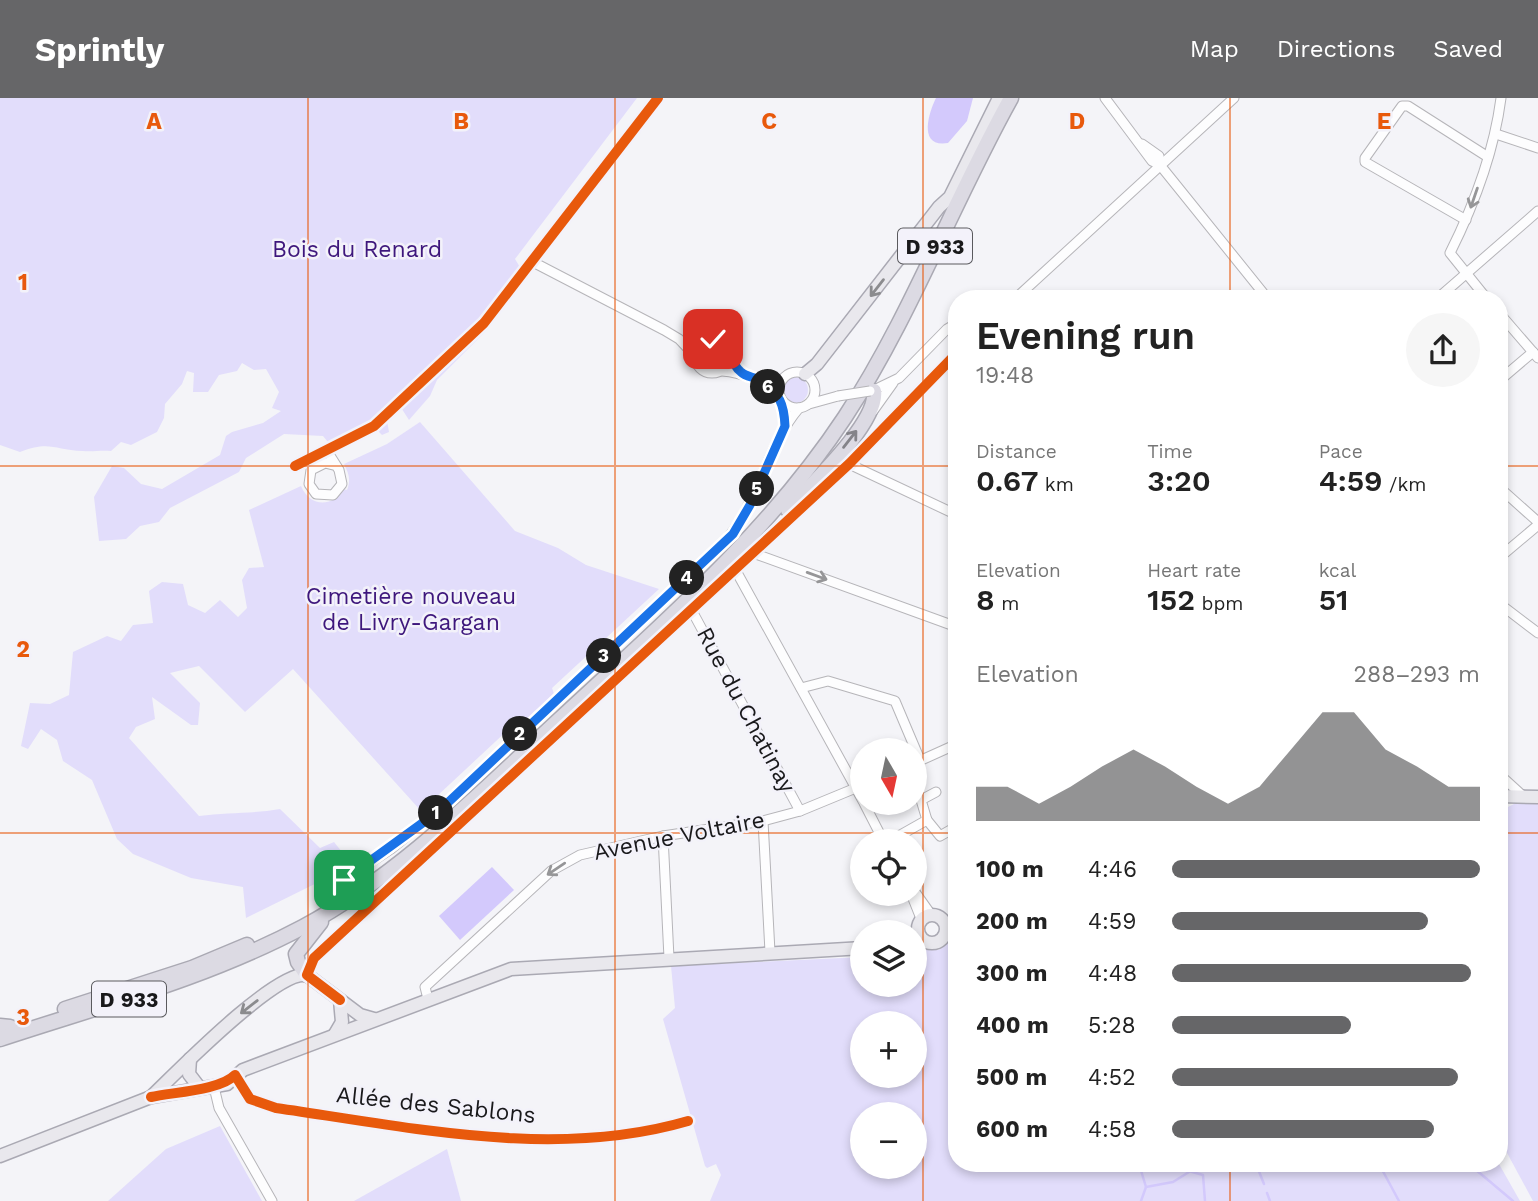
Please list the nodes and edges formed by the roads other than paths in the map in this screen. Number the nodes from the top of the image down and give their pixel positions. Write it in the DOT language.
graph roads {
  1 [pos="657,98"];
  2 [pos="999,98"];
  3 [pos="1011,98"];
  4 [pos="1105,98"];
  5 [pos="1234,98"];
  6 [pos="1501,98"];
  7 [pos="1496,134"];
  8 [pos="1538,148"];
  9 [pos="1488,157"];
  10 [pos="1160,165"];
  11 [pos="950,197"];
  12 [pos="1538,211"];
  13 [pos="1466,220"];
  14 [pos="530,261"];
  15 [pos="1465,274"];
  16 [pos="1025,290"];
  17 [pos="1261,290"];
  18 [pos="1447,290"];
  19 [pos="1479,290"];
  20 [pos="1508,323"];
  21 [pos="948,328"];
  22 [pos="679,339"];
  23 [pos="701,342"];
  24 [pos="1535,355"];
  25 [pos="695,356"];
  26 [pos="730,358"];
  27 [pos="948,363"];
  28 [pos="722,371"];
  29 [pos="740,372"];
  30 [pos="805,374"];
  31 [pos="1508,374"];
  32 [pos="782,380"];
  33 [pos="763,382"];
  34 [pos="893,383"];
  35 [pos="815,388"];
  36 [pos="872,391"];
  37 [pos="835,397"];
  38 [pos="781,399"];
  39 [pos="804,406"];
  40 [pos="869,415"];
  41 [pos="785,426"];
  42 [pos="327,451"];
  43 [pos="849,464"];
  44 [pos="333,465"];
  45 [pos="308,477"];
  46 [pos="1508,496"];
  47 [pos="948,511"];
  48 [pos="1538,524"];
  49 [pos="752,546"];
  50 [pos="1508,550"];
  51 [pos="735,569"];
  52 [pos="691,609"];
  53 [pos="1508,610"];
  54 [pos="948,623"];
  55 [pos="1538,632"];
  56 [pos="801,688"];
  57 [pos="909,738"];
  58 [pos="948,748"];
  59 [pos="928,757"];
  60 [pos="850,772"];
  61 [pos="1508,782"];
  62 [pos="850,791"];
  63 [pos="936,792"];
  64 [pos="1508,796"];
  65 [pos="1524,797"];
  66 [pos="1538,797"];
  67 [pos="800,811"];
  68 [pos="927,820"];
  69 [pos="764,821"];
  70 [pos="910,829"];
  71 [pos="948,831"];
  72 [pos="663,836"];
  73 [pos="344,880"];
  74 [pos="348,899"];
  75 [pos="948,922"];
  76 [pos="948,926"];
  77 [pos="927,929"];
  78 [pos="850,949"];
  79 [pos="770,952"];
  80 [pos="670,958"];
  81 [pos="307,975"];
  82 [pos="428,999"];
  83 [pos="340,1000"];
  84 [pos="374,1019"];
  85 [pos="3,1028"];
  86 [pos="36,1028"];
  87 [pos="335,1034"];
  88 [pos="0,1039"];
  89 [pos="0,1047"];
  90 [pos="190,1059"];
  91 [pos="235,1075"];
  92 [pos="199,1087"];
  93 [pos="214,1087"];
  94 [pos="151,1097"];
  95 [pos="688,1121"];
  96 [pos="0,1156"];
  97 [pos="272,1201"];
  1 -- 14 [label="street"];
  2 -- 11 [label="main road, D 933"];
  3 -- 49 [label="highway, D 933"];
  4 -- 10 [label="street"];
  5 -- 10 [label="street"];
  6 -- 7 [label="street"];
  7 -- 8 [label="street"];
  7 -- 9 [label="street"];
  9 -- 13 [label="street, one-way"];
  9 -- 13 [label="street"];
  10 -- 16 [label="street"];
  10 -- 17 [label="street"];
  11 -- 30 [label="main road, one-way"];
  11 -- 85 [label="highway, D 933"];
  12 -- 15 [label="street"];
  13 -- 15 [label="street"];
  14 -- 22 [label="street"];
  14 -- 42 [label="street"];
  15 -- 18 [label="street"];
  15 -- 19 [label="street"];
  20 -- 24 [label="street"];
  21 -- 34 [label="street"];
  22 -- 23 [label="street"];
  22 -- 25 [label="street"];
  23 -- 25 [label="street"];
  23 -- 26 [label="street"];
  24 -- 31 [label="street"];
  25 -- 28 [label="street"];
  26 -- 28 [label="street"];
  26 -- 29 [label="street"];
  27 -- 43 [label="street"];
  28 -- 29 [label="street"];
  29 -- 33 [label="street"];
  30 -- 32 [label="street"];
  30 -- 35 [label="street"];
  32 -- 33 [label="street"];
  32 -- 38 [label="street"];
  33 -- 38 [label="street"];
  34 -- 36 [label="street"];
  34 -- 40 [label="street"];
  35 -- 37 [label="street"];
  35 -- 39 [label="street"];
  36 -- 37 [label="street, bridge"];
  36 -- 40 [label="highway"];
  37 -- 39 [label="street"];
  38 -- 39 [label="street"];
  38 -- 41 [label="street"];
  39 -- 41 [label="street"];
  49 -- 40 [label="highway, one-way"];
  41 -- 73 [label="street"];
  42 -- 44 [label="street"];
  42 -- 45 [label="street"];
  43 -- 47 [label="street"];
  43 -- 49 [label="street"];
  44 -- 45 [label="street"];
  44 -- 45 [label="street"];
  46 -- 48 [label="street"];
  48 -- 50 [label="street"];
  49 -- 51 [label="street"];
  49 -- 54 [label="street, one-way"];
  49 -- 74 [label="highway, D 933"];
  51 -- 52 [label="street"];
  51 -- 56 [label="street"];
  52 -- 67 [label="street, Rue du Chatinay"];
  52 -- 81 [label="street"];
  53 -- 55 [label="street"];
  56 -- 57 [label="street"];
  56 -- 60 [label="street"];
  58 -- 59 [label="street"];
  61 -- 65 [label="street"];
  62 -- 67 [label="street, Avenue Voltaire"];
  63 -- 68 [label="street"];
  64 -- 65 [label="main road"];
  65 -- 66 [label="main road"];
  67 -- 69 [label="street, Avenue Voltaire"];
  68 -- 70 [label="street"];
  68 -- 71 [label="street"];
  69 -- 72 [label="street, Avenue Voltaire"];
  69 -- 79 [label="street"];
  72 -- 80 [label="street"];
  72 -- 82 [label="street, Avenue Voltaire, one-way"];
  74 -- 81 [label="highway"];
  74 -- 86 [label="highway, D 933"];
  75 -- 77 [label="main road"];
  76 -- 77 [label="main road"];
  78 -- 79 [label="main road"];
  79 -- 80 [label="main road"];
  80 -- 82 [label="main road"];
  81 -- 83 [label="main road"];
  81 -- 90 [label="main road, one-way"];
  82 -- 84 [label="main road"];
  83 -- 84 [label="main road"];
  83 -- 87 [label="main road"];
  84 -- 87 [label="main road"];
  86 -- 88 [label="highway, D 933"];
  86 -- 89 [label="highway"];
  87 -- 91 [label="main road"];
  90 -- 92 [label="main road"];
  90 -- 94 [label="main road"];
  91 -- 93 [label="main road"];
  91 -- 95 [label="street, Allée des Sablons"];
  92 -- 93 [label="main road"];
  92 -- 94 [label="main road"];
  93 -- 97 [label="street"];
  94 -- 96 [label="main road"];
}
